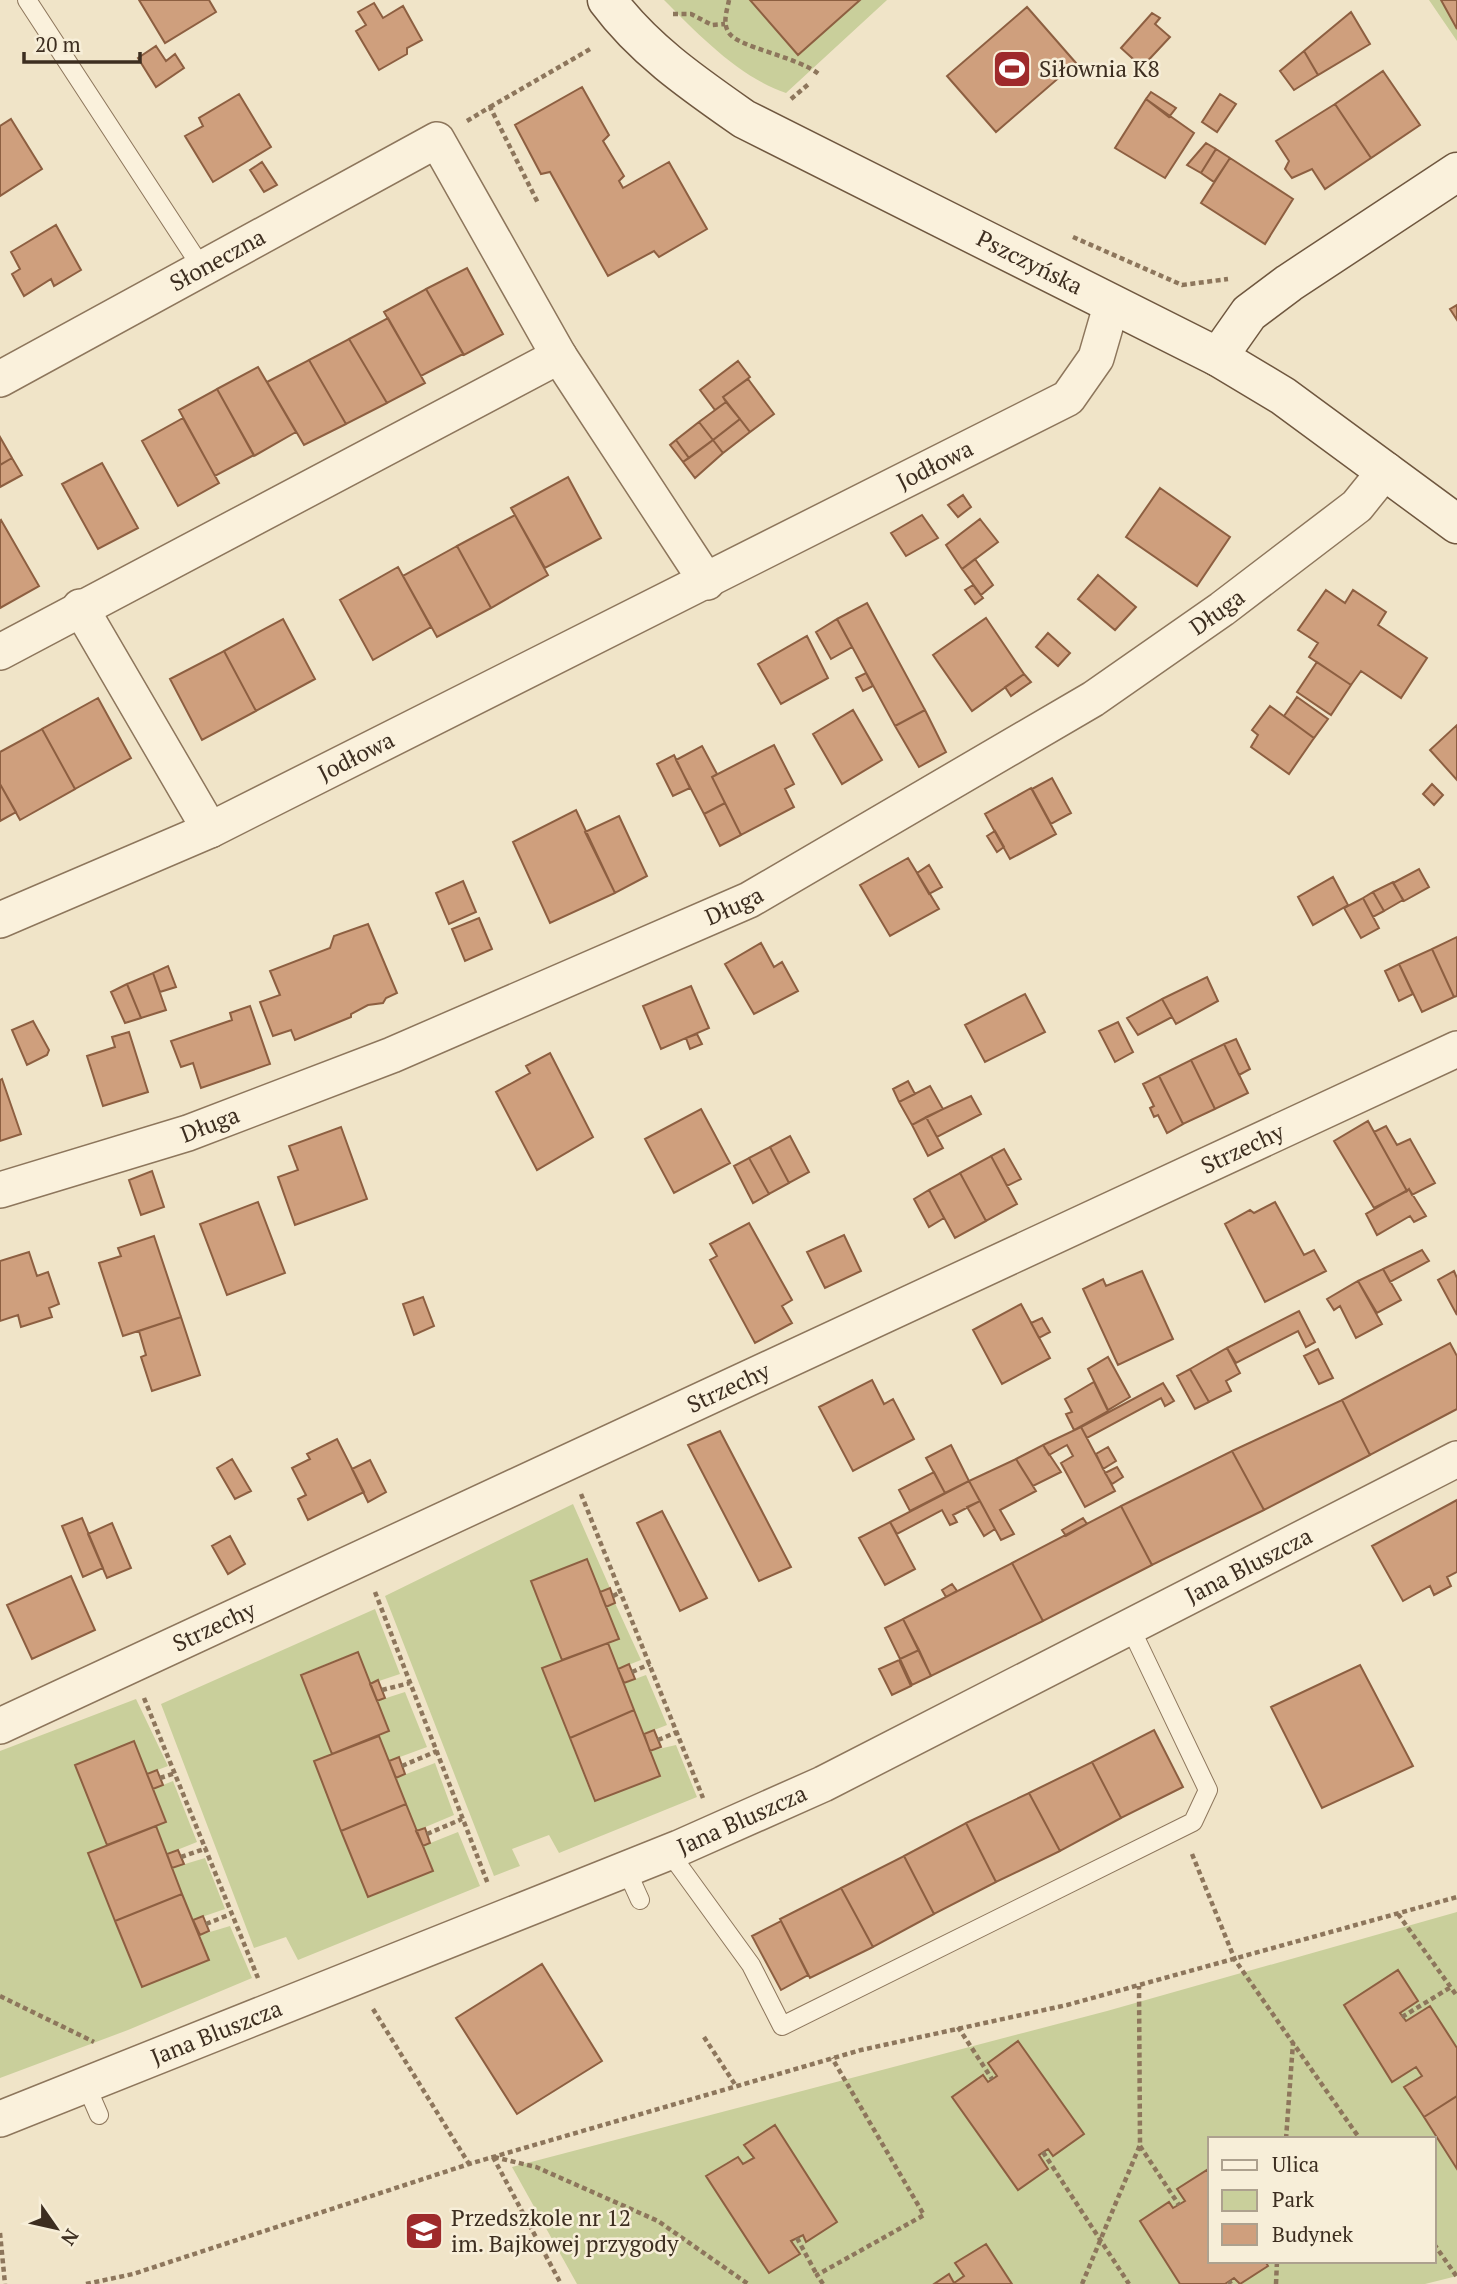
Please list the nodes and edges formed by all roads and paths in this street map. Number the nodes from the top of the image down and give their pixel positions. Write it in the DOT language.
graph roads {
  1 [pos="27,0"];
  2 [pos="607,0"];
  3 [pos="729,0"];
  4 [pos="662,14"];
  5 [pos="725,24"];
  6 [pos="592,48"];
  7 [pos="820,75"];
  8 [pos="810,83"];
  9 [pos="799,106"];
  10 [pos="490,107"];
  11 [pos="436,140"];
  12 [pos="1457,172"];
  13 [pos="538,202"];
  14 [pos="1060,231"];
  15 [pos="202,268"];
  16 [pos="1237,277"];
  17 [pos="1112,303"];
  18 [pos="559,356"];
  19 [pos="1218,357"];
  20 [pos="0,379"];
  21 [pos="1386,470"];
  22 [pos="1457,524"];
  23 [pos="707,582"];
  24 [pos="80,607"];
  25 [pos="0,652"];
  26 [pos="210,830"];
  27 [pos="0,920"];
  28 [pos="1457,1049"];
  29 [pos="0,1190"];
  30 [pos="1457,1459"];
  31 [pos="588,1512"];
  32 [pos="621,1592"];
  33 [pos="613,1596"];
  34 [pos="382,1608"];
  35 [pos="1130,1627"];
  36 [pos="650,1664"];
  37 [pos="632,1672"];
  38 [pos="410,1683"];
  39 [pos="382,1690"];
  40 [pos="150,1712"];
  41 [pos="0,1726"];
  42 [pos="677,1732"];
  43 [pos="658,1740"];
  44 [pos="437,1751"];
  45 [pos="402,1766"];
  46 [pos="176,1773"];
  47 [pos="160,1778"];
  48 [pos="705,1802"];
  49 [pos="462,1819"];
  50 [pos="1181,1828"];
  51 [pos="427,1834"];
  52 [pos="207,1848"];
  53 [pos="669,1852"];
  54 [pos="181,1857"];
  55 [pos="491,1891"];
  56 [pos="1457,1897"];
  57 [pos="232,1914"];
  58 [pos="1398,1914"];
  59 [pos="206,1924"];
  60 [pos="1235,1959"];
  61 [pos="260,1983"];
  62 [pos="1139,1986"];
  63 [pos="1451,1987"];
  64 [pos="0,1996"];
  65 [pos="1457,1996"];
  66 [pos="367,1999"];
  67 [pos="1402,2017"];
  68 [pos="958,2027"];
  69 [pos="704,2037"];
  70 [pos="1293,2043"];
  71 [pos="104,2047"];
  72 [pos="832,2058"];
  73 [pos="992,2079"];
  74 [pos="737,2086"];
  75 [pos="0,2119"];
  76 [pos="1286,2137"];
  77 [pos="1359,2137"];
  78 [pos="1140,2145"];
  79 [pos="1043,2152"];
  80 [pos="493,2156"];
  81 [pos="469,2164"];
  82 [pos="1179,2205"];
  83 [pos="0,2233"];
  84 [pos="797,2238"];
  85 [pos="1100,2240"];
  86 [pos="1436,2247"];
  87 [pos="1277,2263"];
  88 [pos="817,2275"];
  89 [pos="1457,2277"];
  90 [pos="5,2284"];
  91 [pos="86,2284"];
  92 [pos="561,2284"];
  93 [pos="748,2284"];
  94 [pos="822,2284"];
  95 [pos="1082,2284"];
  96 [pos="1129,2284"];
  97 [pos="1276,2284"];
  1 -- 15 [label="lane"];
  2 -- 17 [label="street, Pszczyńska"];
  3 -- 5 [label="path"];
  4 -- 5 [label="path"];
  5 -- 7 [label="path"];
  6 -- 10 [label="path"];
  8 -- 9 [label="path"];
  10 -- 11 [label="path"];
  10 -- 13 [label="path"];
  11 -- 15 [label="street, Słoneczna"];
  11 -- 18 [label="street"];
  12 -- 19 [label="street"];
  14 -- 16 [label="path"];
  15 -- 20 [label="street, Słoneczna"];
  17 -- 19 [label="street, Pszczyńska"];
  17 -- 23 [label="street, Jodłowa"];
  18 -- 23 [label="street"];
  18 -- 24 [label="street"];
  19 -- 21 [label="street, Pszczyńska"];
  21 -- 22 [label="street, Pszczyńska"];
  21 -- 29 [label="street, Długa"];
  23 -- 26 [label="street, Jodłowa"];
  24 -- 25 [label="street"];
  24 -- 26 [label="street"];
  26 -- 27 [label="street, Jodłowa"];
  28 -- 41 [label="street, Strzechy"];
  30 -- 35 [label="street, Jana Bluszcza"];
  31 -- 32 [label="path"];
  32 -- 33 [label="path"];
  32 -- 36 [label="path"];
  34 -- 38 [label="path"];
  35 -- 50 [label="lane"];
  35 -- 53 [label="street, Jana Bluszcza"];
  36 -- 37 [label="path"];
  36 -- 42 [label="path"];
  38 -- 39 [label="path"];
  38 -- 44 [label="path"];
  40 -- 46 [label="path"];
  42 -- 43 [label="path"];
  42 -- 48 [label="path"];
  44 -- 45 [label="path"];
  44 -- 49 [label="path"];
  46 -- 47 [label="path"];
  46 -- 52 [label="path"];
  49 -- 51 [label="path"];
  49 -- 55 [label="path"];
  50 -- 53 [label="lane"];
  50 -- 60 [label="path"];
  52 -- 54 [label="path"];
  52 -- 57 [label="path"];
  53 -- 75 [label="street, Jana Bluszcza"];
  56 -- 58 [label="path"];
  57 -- 59 [label="path"];
  57 -- 61 [label="path"];
  58 -- 60 [label="path"];
  58 -- 63 [label="path"];
  60 -- 62 [label="path"];
  60 -- 70 [label="path"];
  62 -- 68 [label="path"];
  62 -- 78 [label="path"];
  63 -- 65 [label="path"];
  63 -- 67 [label="path"];
  64 -- 71 [label="path"];
  66 -- 81 [label="path"];
  68 -- 72 [label="path"];
  68 -- 73 [label="path"];
  69 -- 74 [label="path"];
  70 -- 76 [label="path"];
  70 -- 77 [label="path"];
  72 -- 74 [label="path"];
  72 -- 88 [label="path"];
  74 -- 80 [label="path"];
  78 -- 82 [label="path"];
  78 -- 85 [label="path"];
  79 -- 85 [label="path"];
  80 -- 81 [label="path"];
  80 -- 92 [label="path"];
  80 -- 93 [label="path"];
  81 -- 91 [label="path"];
  83 -- 90 [label="path"];
  84 -- 88 [label="path"];
  85 -- 95 [label="path"];
  85 -- 96 [label="path"];
  86 -- 89 [label="path"];
  87 -- 97 [label="path"];
  88 -- 94 [label="path"];
}
